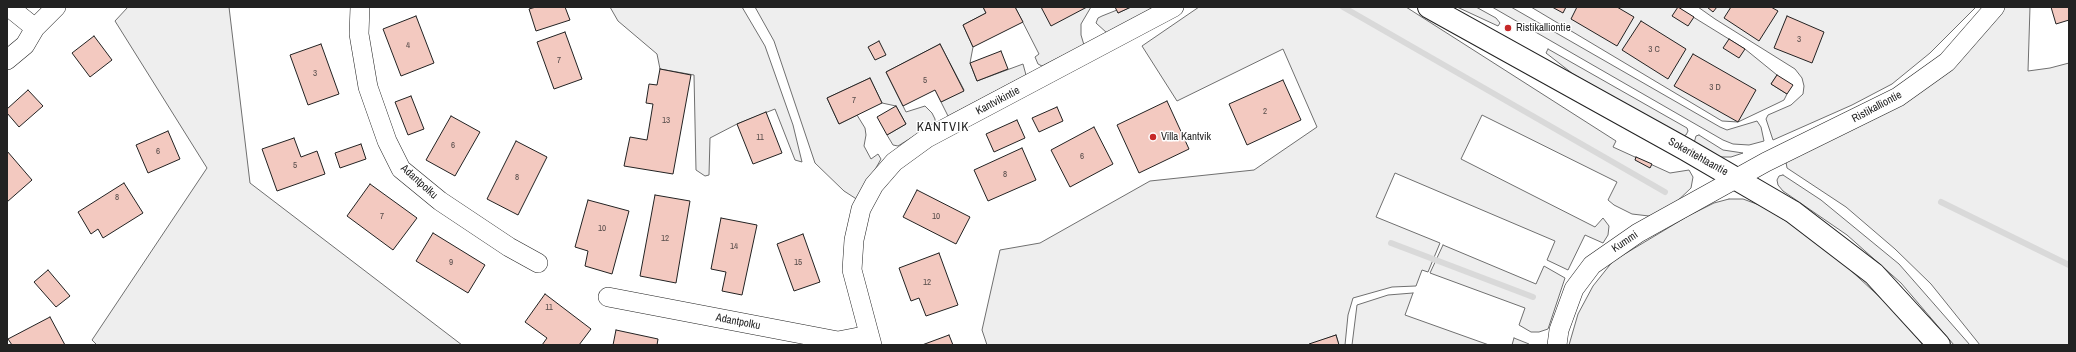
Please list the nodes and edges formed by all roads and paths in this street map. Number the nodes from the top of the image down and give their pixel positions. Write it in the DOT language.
graph roads {
  1 [pos="9,7"];
  2 [pos="56,7"];
  3 [pos="360,7"];
  4 [pos="1174,7"];
  5 [pos="1430,7"];
  6 [pos="1995,7"];
  7 [pos="35,28"];
  8 [pos="7,60"];
  9 [pos="1737,179"];
  10 [pos="538,263"];
  11 [pos="608,297"];
  12 [pos="870,340"];
  13 [pos="1557,345"];
  14 [pos="1939,345"];
  1 -- 7 [label="street"];
  2 -- 7 [label="street"];
  3 -- 10 [label="street, Adantpolku"];
  4 -- 12 [label="street, Kantvikintie"];
  5 -- 9 [label="street, Sokeritehtaantie"];
  6 -- 9 [label="street, Ristikalliontie"];
  7 -- 8 [label="street"];
  9 -- 13 [label="street, Kummi"];
  9 -- 14 [label="street, Sokeritehtaantie"];
  11 -- 12 [label="street, Adantpolku"];
}
